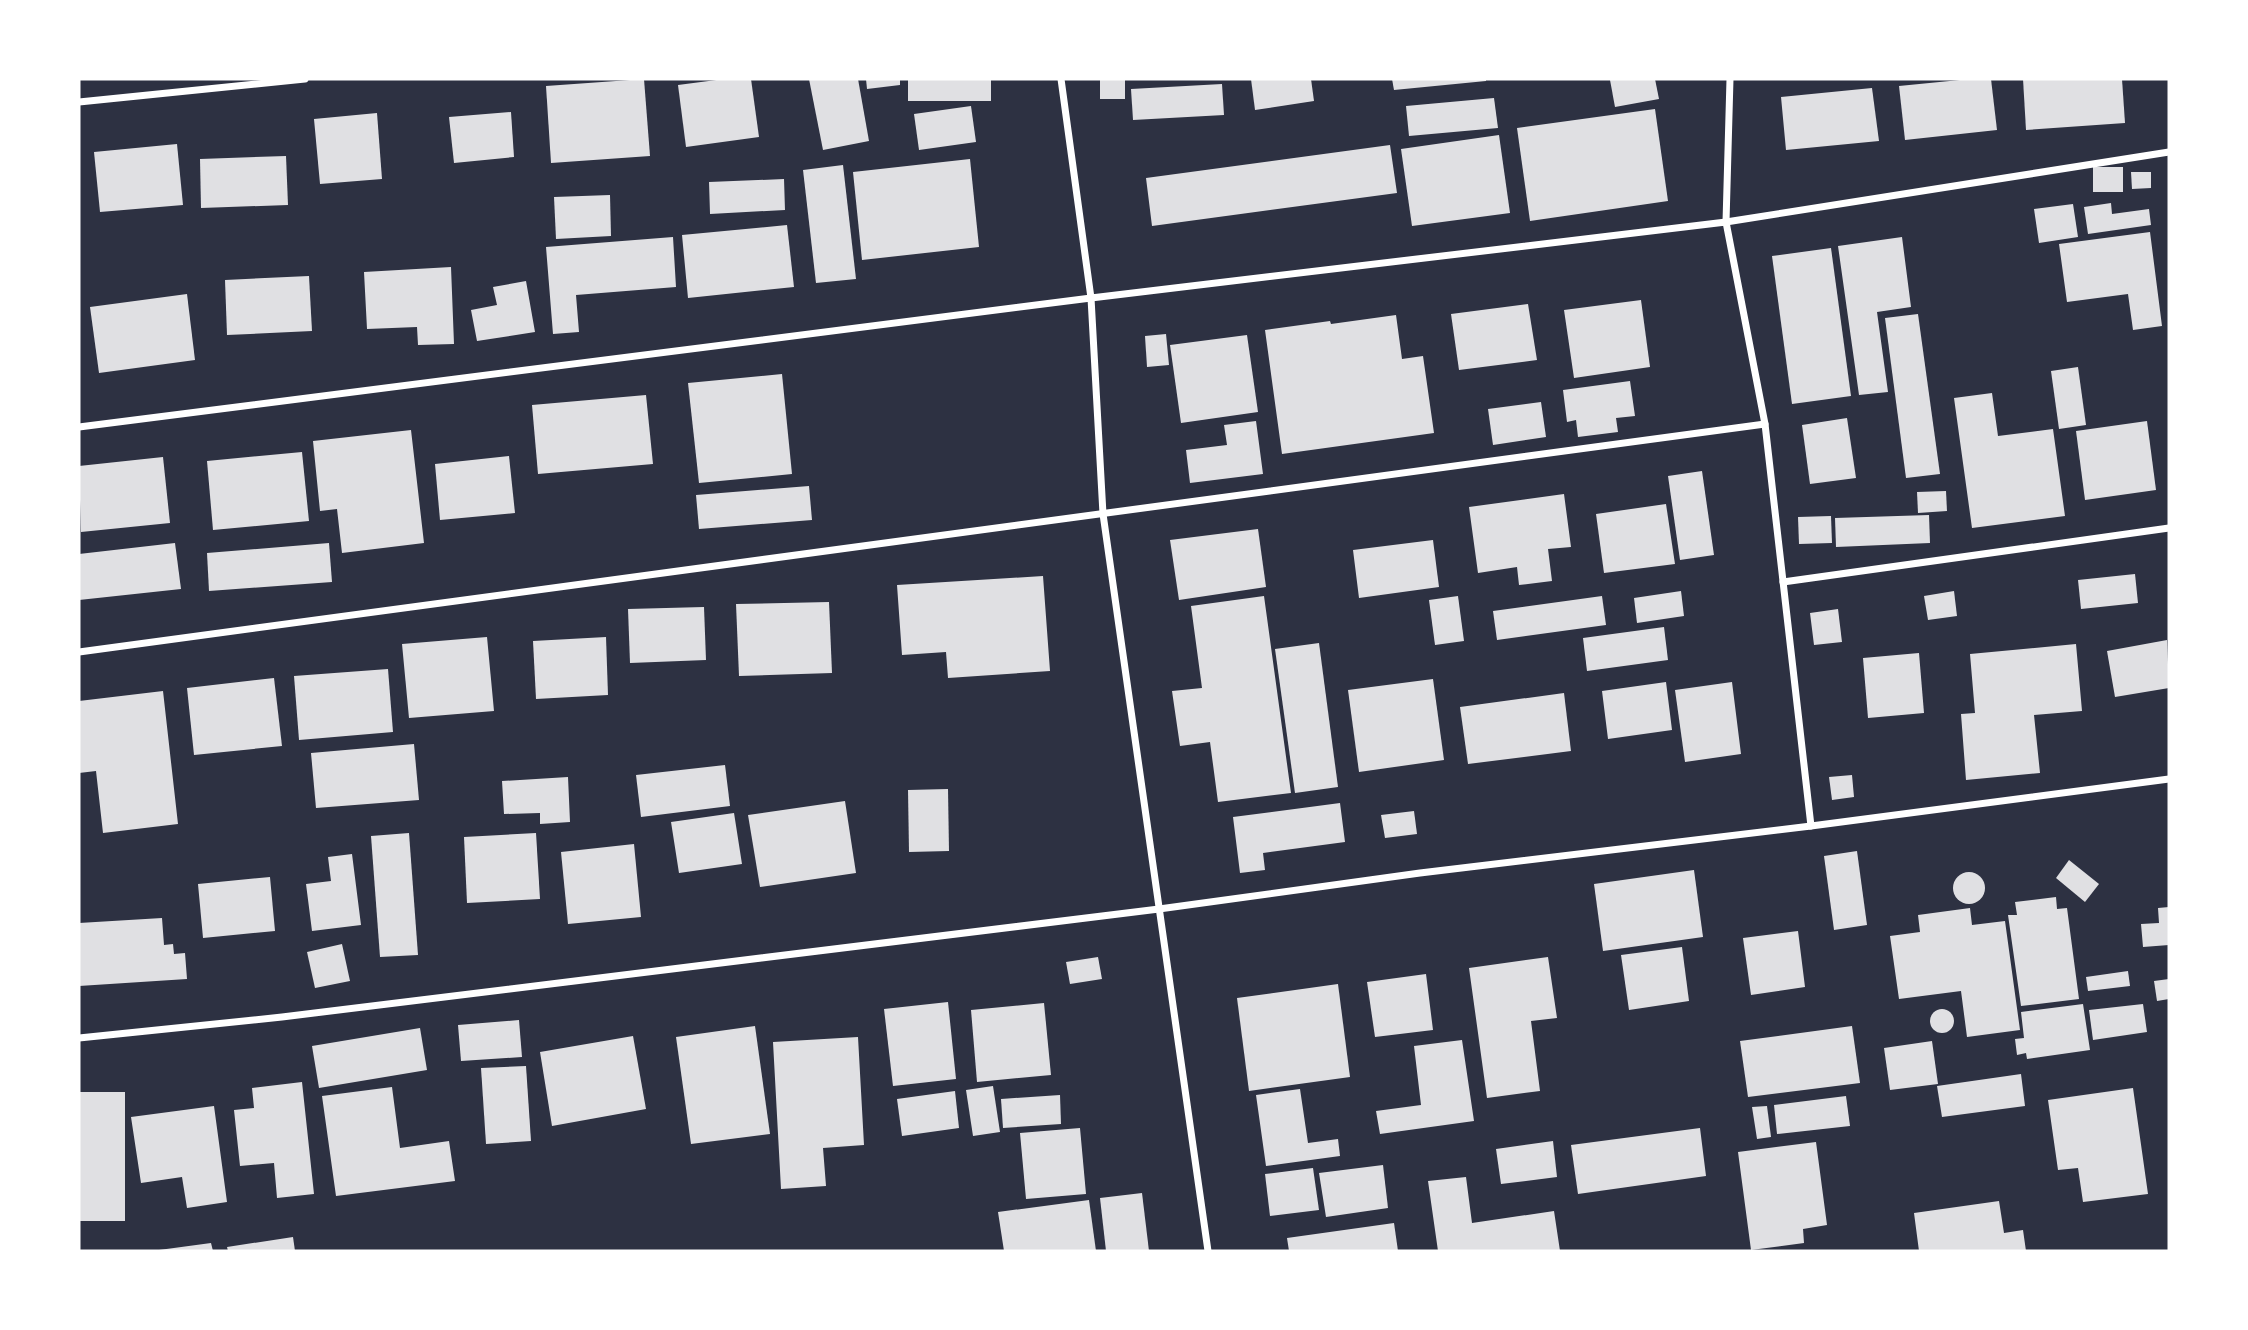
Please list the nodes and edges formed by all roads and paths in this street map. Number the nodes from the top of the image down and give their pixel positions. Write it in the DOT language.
graph roads {
  1 [pos="304,79"];
  2 [pos="1060,79"];
  3 [pos="1730,79"];
  4 [pos="79,102"];
  5 [pos="2169,152"];
  6 [pos="1726,222"];
  7 [pos="1091,298"];
  8 [pos="1765,424"];
  9 [pos="79,427"];
  10 [pos="1103,514"];
  11 [pos="2169,528"];
  12 [pos="1783,582"];
  13 [pos="79,652"];
  14 [pos="2169,779"];
  15 [pos="1811,826"];
  16 [pos="1158,909"];
  17 [pos="79,1038"];
  18 [pos="1208,1251"];
  1 -- 4 [label="street"];
  2 -- 7 [label="street"];
  3 -- 6 [label="street"];
  5 -- 6 [label="street"];
  6 -- 7 [label="street"];
  6 -- 8 [label="street"];
  7 -- 9 [label="street"];
  7 -- 10 [label="street"];
  8 -- 10 [label="street"];
  8 -- 12 [label="street"];
  10 -- 13 [label="street"];
  10 -- 16 [label="street"];
  11 -- 12 [label="street"];
  12 -- 15 [label="street"];
  14 -- 15 [label="street"];
  15 -- 16 [label="street"];
  16 -- 17 [label="street"];
  16 -- 18 [label="street"];
}
